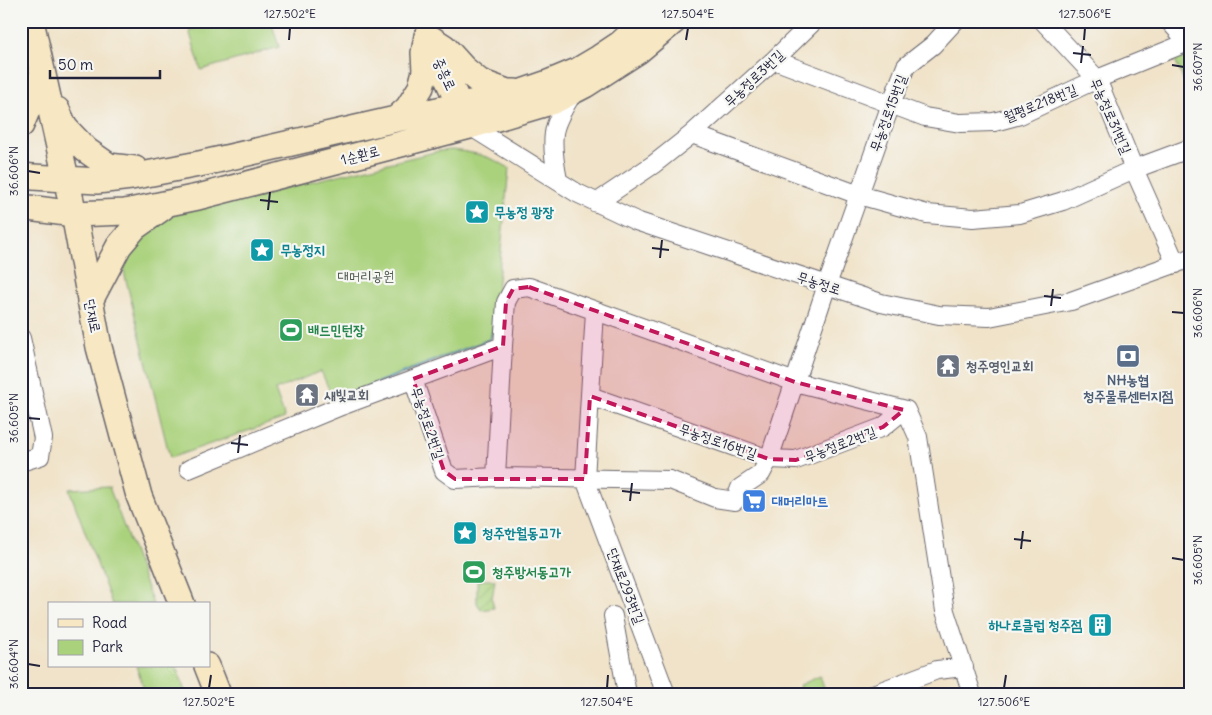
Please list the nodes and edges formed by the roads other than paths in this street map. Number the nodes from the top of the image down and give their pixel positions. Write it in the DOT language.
graph roads {
  1 [pos="31,21"];
  2 [pos="645,21"];
  3 [pos="674,21"];
  4 [pos="814,21"];
  5 [pos="955,21"];
  6 [pos="1043,21"];
  7 [pos="1169,21"];
  8 [pos="424,29"];
  9 [pos="1189,39"];
  10 [pos="774,60"];
  11 [pos="42,75"];
  12 [pos="1097,79"];
  13 [pos="575,90"];
  14 [pos="522,92"];
  15 [pos="891,104"];
  16 [pos="465,116"];
  17 [pos="396,118"];
  18 [pos="21,125"];
  19 [pos="692,134"];
  20 [pos="1191,148"];
  21 [pos="1134,169"];
  22 [pos="157,172"];
  23 [pos="21,176"];
  24 [pos="66,179"];
  25 [pos="558,180"];
  26 [pos="859,195"];
  27 [pos="170,202"];
  28 [pos="596,202"];
  29 [pos="21,207"];
  30 [pos="74,214"];
  31 [pos="1183,261"];
  32 [pos="827,285"];
  33 [pos="90,301"];
  34 [pos="595,311"];
  35 [pos="21,338"];
  36 [pos="503,346"];
  37 [pos="413,379"];
  38 [pos="795,382"];
  39 [pos="590,396"];
  40 [pos="904,410"];
  41 [pos="769,459"];
  42 [pos="21,462"];
  43 [pos="189,469"];
  44 [pos="496,477"];
  45 [pos="585,479"];
  46 [pos="181,602"];
  47 [pos="613,616"];
  48 [pos="964,667"];
  49 [pos="208,668"];
  50 [pos="218,694"];
  51 [pos="627,694"];
  52 [pos="666,694"];
  53 [pos="872,694"];
  54 [pos="972,694"];
  1 -- 11 [label="street, 단재로"];
  2 -- 14 [label="street, 1순환로"];
  3 -- 13 [label="street, 1순환로"];
  4 -- 10 [label="street, 무농정로3번길"];
  5 -- 15 [label="street, 무농정로15번길"];
  6 -- 12 [label="street, 무농정로31번길"];
  7 -- 9 [label="street, 월평로218번길"];
  8 -- 14 [label="street"];
  8 -- 16 [label="street, 중흥로"];
  8 -- 17 [label="street"];
  9 -- 12 [label="street, 월평로218번길"];
  10 -- 15 [label="street, 월평로218번길"];
  10 -- 19 [label="street, 무농정로3번길"];
  11 -- 18 [label="street"];
  11 -- 22 [label="street"];
  11 -- 24 [label="street, 단재로"];
  12 -- 15 [label="street, 월평로218번길"];
  12 -- 21 [label="street, 무농정로31번길"];
  13 -- 16 [label="street, 1순환로"];
  13 -- 25 [label="street"];
  14 -- 16 [label="street, 1순환로"];
  15 -- 26 [label="street, 무농정로15번길"];
  16 -- 17 [label="street, 1순환로"];
  16 -- 25 [label="street, 무농정로"];
  16 -- 27 [label="street, 1순환로"];
  17 -- 22 [label="street, 1순환로"];
  19 -- 26 [label="street"];
  19 -- 28 [label="street, 무농정로3번길"];
  20 -- 21 [label="street, 무농정로31번길"];
  21 -- 26 [label="street, 무농정로31번길"];
  21 -- 31 [label="street, 무농정로31번길"];
  22 -- 24 [label="street, 1순환로"];
  23 -- 24 [label="street, 1순환로"];
  24 -- 30 [label="street, 단재로"];
  25 -- 28 [label="street, 무농정로"];
  26 -- 32 [label="street, 무농정로15번길"];
  27 -- 30 [label="street, 1순환로"];
  27 -- 33 [label="street"];
  28 -- 32 [label="street, 무농정로"];
  29 -- 30 [label="street, 1순환로"];
  30 -- 33 [label="street, 단재로"];
  31 -- 32 [label="street, 무농정로"];
  32 -- 38 [label="street, 무농정로16번길"];
  33 -- 46 [label="street, 단재로"];
  34 -- 36 [label="street"];
  34 -- 38 [label="street"];
  34 -- 39 [label="street"];
  35 -- 42 [label="street"];
  36 -- 37 [label="street, 무농정로2번길"];
  36 -- 44 [label="street"];
  37 -- 43 [label="street, 무농정로2번길"];
  37 -- 44 [label="street, 무농정로2번길"];
  38 -- 40 [label="street, 무농정로2번길"];
  38 -- 41 [label="street, 무농정로16번길"];
  39 -- 41 [label="street, 무농정로16번길"];
  39 -- 45 [label="street"];
  40 -- 41 [label="street, 무농정로2번길"];
  40 -- 48 [label="street"];
  41 -- 45 [label="street, 무농정로2번길"];
  44 -- 45 [label="street, 무농정로2번길"];
  45 -- 52 [label="street, 단재로293번길"];
  47 -- 51 [label="street, 단재로293번길"];
  48 -- 53 [label="street"];
  48 -- 54 [label="street"];
  49 -- 50 [label="street"];
}
